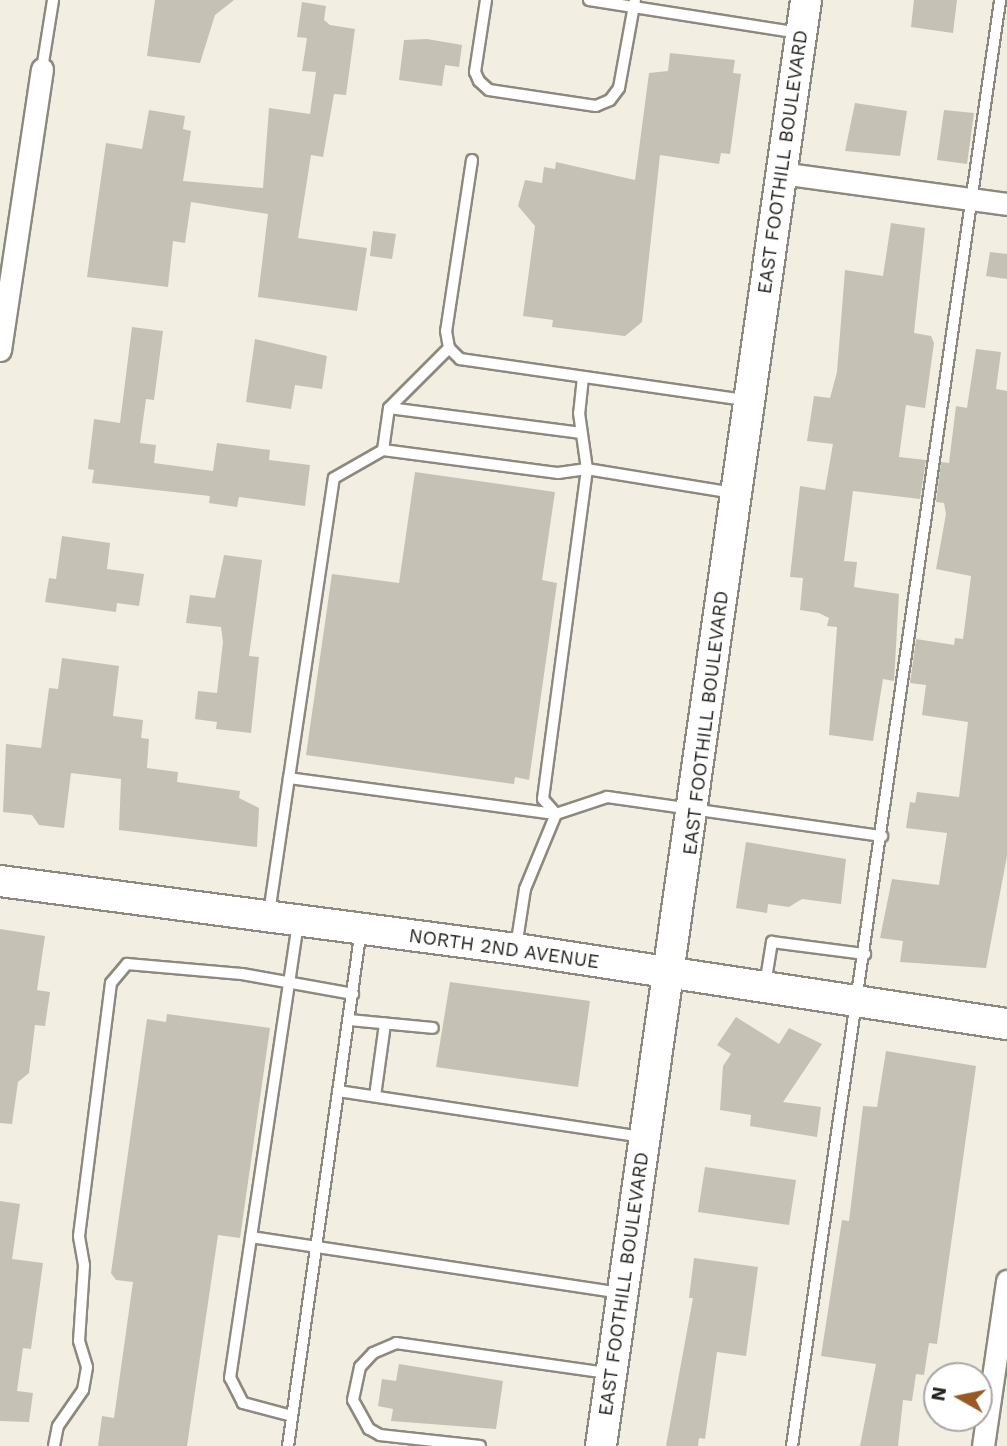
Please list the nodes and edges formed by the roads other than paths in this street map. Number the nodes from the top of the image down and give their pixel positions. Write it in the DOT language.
graph roads {
  1 [pos="53,0"];
  2 [pos="486,0"];
  3 [pos="589,0"];
  4 [pos="806,0"];
  5 [pos="1000,0"];
  6 [pos="634,3"];
  7 [pos="802,33"];
  8 [pos="42,69"];
  9 [pos="472,160"];
  10 [pos="782,173"];
  11 [pos="972,200"];
  12 [pos="1007,204"];
  13 [pos="449,348"];
  14 [pos="0,350"];
  15 [pos="583,377"];
  16 [pos="749,400"];
  17 [pos="389,408"];
  18 [pos="580,433"];
  19 [pos="383,450"];
  20 [pos="587,469"];
  21 [pos="736,494"];
  22 [pos="289,778"];
  23 [pos="694,809"];
  24 [pos="556,814"];
  25 [pos="882,836"];
  26 [pos="0,881"];
  27 [pos="268,916"];
  28 [pos="299,920"];
  29 [pos="362,929"];
  30 [pos="516,949"];
  31 [pos="865,954"];
  32 [pos="670,974"];
  33 [pos="288,981"];
  34 [pos="765,987"];
  35 [pos="352,994"];
  36 [pos="858,1001"];
  37 [pos="349,1020"];
  38 [pos="386,1024"];
  39 [pos="1007,1024"];
  40 [pos="433,1028"];
  41 [pos="338,1091"];
  42 [pos="375,1096"];
  43 [pos="644,1137"];
  44 [pos="251,1237"];
  45 [pos="316,1246"];
  46 [pos="1007,1281"];
  47 [pos="622,1293"];
  48 [pos="611,1373"];
  49 [pos="292,1416"];
  50 [pos="54,1446"];
  51 [pos="288,1446"];
  52 [pos="481,1446"];
  53 [pos="601,1446"];
  54 [pos="792,1446"];
  55 [pos="983,1446"];
  1 -- 8 [label="lane"];
  2 -- 6 [label="lane"];
  3 -- 6 [label="lane"];
  4 -- 7 [label="main road, EAST FOOTHILL BOULEVARD"];
  5 -- 11 [label="lane"];
  6 -- 7 [label="lane"];
  7 -- 10 [label="main road, EAST FOOTHILL BOULEVARD"];
  8 -- 14 [label="street"];
  9 -- 13 [label="lane"];
  10 -- 11 [label="street"];
  10 -- 16 [label="main road, EAST FOOTHILL BOULEVARD"];
  11 -- 12 [label="street"];
  11 -- 25 [label="lane"];
  13 -- 15 [label="lane"];
  13 -- 17 [label="lane"];
  15 -- 16 [label="lane"];
  15 -- 18 [label="lane"];
  16 -- 21 [label="main road, EAST FOOTHILL BOULEVARD"];
  17 -- 18 [label="lane"];
  17 -- 19 [label="lane"];
  18 -- 20 [label="lane"];
  19 -- 20 [label="lane"];
  19 -- 22 [label="lane"];
  20 -- 21 [label="lane"];
  20 -- 24 [label="lane"];
  21 -- 23 [label="main road, EAST FOOTHILL BOULEVARD"];
  22 -- 24 [label="lane"];
  22 -- 27 [label="lane"];
  23 -- 24 [label="lane"];
  23 -- 25 [label="lane"];
  23 -- 32 [label="main road, EAST FOOTHILL BOULEVARD"];
  24 -- 30 [label="lane"];
  25 -- 31 [label="lane"];
  26 -- 27 [label="main road, NORTH 2ND AVENUE"];
  27 -- 28 [label="main road, NORTH 2ND AVENUE"];
  28 -- 29 [label="main road, NORTH 2ND AVENUE"];
  28 -- 33 [label="lane"];
  29 -- 30 [label="main road, NORTH 2ND AVENUE"];
  29 -- 35 [label="lane"];
  30 -- 32 [label="main road, NORTH 2ND AVENUE"];
  31 -- 34 [label="lane"];
  31 -- 36 [label="lane"];
  32 -- 34 [label="main road, NORTH 2ND AVENUE"];
  32 -- 43 [label="main road, EAST FOOTHILL BOULEVARD"];
  33 -- 35 [label="lane"];
  33 -- 44 [label="lane"];
  33 -- 50 [label="lane"];
  34 -- 36 [label="main road, NORTH 2ND AVENUE"];
  35 -- 37 [label="lane"];
  36 -- 39 [label="main road, NORTH 2ND AVENUE"];
  36 -- 54 [label="lane"];
  37 -- 38 [label="lane"];
  37 -- 41 [label="lane"];
  38 -- 40 [label="lane"];
  38 -- 42 [label="lane"];
  41 -- 42 [label="lane"];
  41 -- 45 [label="lane"];
  42 -- 43 [label="lane"];
  43 -- 47 [label="main road, EAST FOOTHILL BOULEVARD"];
  44 -- 45 [label="lane"];
  44 -- 49 [label="lane"];
  45 -- 47 [label="lane"];
  45 -- 49 [label="lane"];
  46 -- 55 [label="street"];
  47 -- 48 [label="main road, EAST FOOTHILL BOULEVARD"];
  48 -- 52 [label="lane"];
  48 -- 53 [label="main road, EAST FOOTHILL BOULEVARD"];
  49 -- 51 [label="lane"];
}
